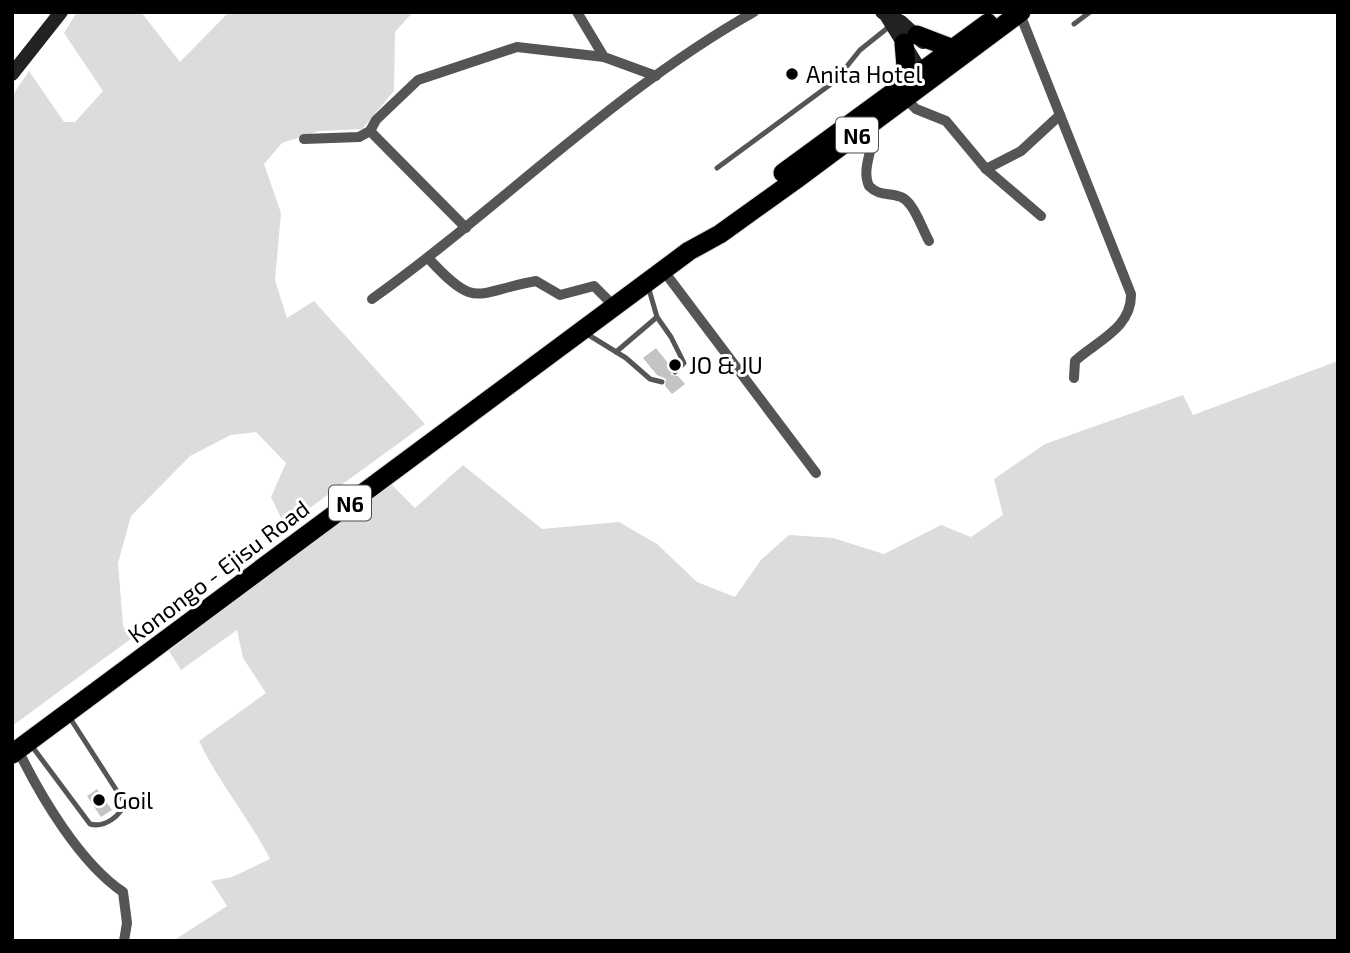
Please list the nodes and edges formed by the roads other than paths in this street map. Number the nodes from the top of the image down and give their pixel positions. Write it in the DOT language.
graph roads {
  1 [pos="61,12"];
  2 [pos="577,12"];
  3 [pos="754,12"];
  4 [pos="1090,12"];
  5 [pos="1015,13"];
  6 [pos="886,17"];
  7 [pos="1074,24"];
  8 [pos="911,39"];
  9 [pos="604,57"];
  10 [pos="945,58"];
  11 [pos="12,74"];
  12 [pos="656,76"];
  13 [pos="925,77"];
  14 [pos="902,93"];
  15 [pos="1060,115"];
  16 [pos="871,125"];
  17 [pos="370,131"];
  18 [pos="304,139"];
  19 [pos="717,168"];
  20 [pos="986,169"];
  21 [pos="1041,216"];
  22 [pos="466,228"];
  23 [pos="929,242"];
  24 [pos="688,251"];
  25 [pos="429,259"];
  26 [pos="655,276"];
  27 [pos="372,299"];
  28 [pos="614,306"];
  29 [pos="657,317"];
  30 [pos="581,331"];
  31 [pos="617,352"];
  32 [pos="675,372"];
  33 [pos="1074,378"];
  34 [pos="662,382"];
  35 [pos="816,473"];
  36 [pos="68,714"];
  37 [pos="20,749"];
  38 [pos="124,941"];
  1 -- 11 [label="main road"];
  2 -- 9 [label="street"];
  3 -- 12 [label="street"];
  4 -- 7 [label="lane"];
  5 -- 10 [label="highway, Konongo - Ejisu Road / N6"];
  5 -- 15 [label="street"];
  6 -- 8 [label="main road"];
  6 -- 19 [label="lane"];
  8 -- 10 [label="highway"];
  8 -- 13 [label="main road"];
  8 -- 14 [label="highway"];
  9 -- 12 [label="street"];
  9 -- 17 [label="street"];
  10 -- 13 [label="highway, Konongo - Ejisu Road / N6"];
  12 -- 22 [label="street"];
  13 -- 14 [label="highway, Konongo - Ejisu Road / N6"];
  14 -- 16 [label="highway, Konongo - Ejisu Road / N6"];
  14 -- 20 [label="street"];
  14 -- 24 [label="highway, Konongo - Ejisu Road / N6"];
  15 -- 20 [label="street"];
  15 -- 33 [label="street"];
  16 -- 23 [label="street"];
  16 -- 24 [label="highway, Konongo - Ejisu Road / N6"];
  17 -- 18 [label="street"];
  17 -- 22 [label="street"];
  20 -- 21 [label="street"];
  22 -- 25 [label="street"];
  24 -- 26 [label="highway, Konongo - Ejisu Road / N6"];
  25 -- 27 [label="street"];
  25 -- 28 [label="street"];
  26 -- 28 [label="highway, Konongo - Ejisu Road / N6"];
  26 -- 29 [label="lane"];
  26 -- 35 [label="street"];
  28 -- 30 [label="highway, Konongo - Ejisu Road / N6"];
  29 -- 31 [label="lane"];
  29 -- 32 [label="lane"];
  30 -- 31 [label="lane"];
  30 -- 36 [label="highway, Konongo - Ejisu Road / N6"];
  31 -- 34 [label="lane"];
  36 -- 37 [label="highway, Konongo - Ejisu Road / N6"];
  36 -- 37 [label="lane"];
  37 -- 38 [label="street"];
}
